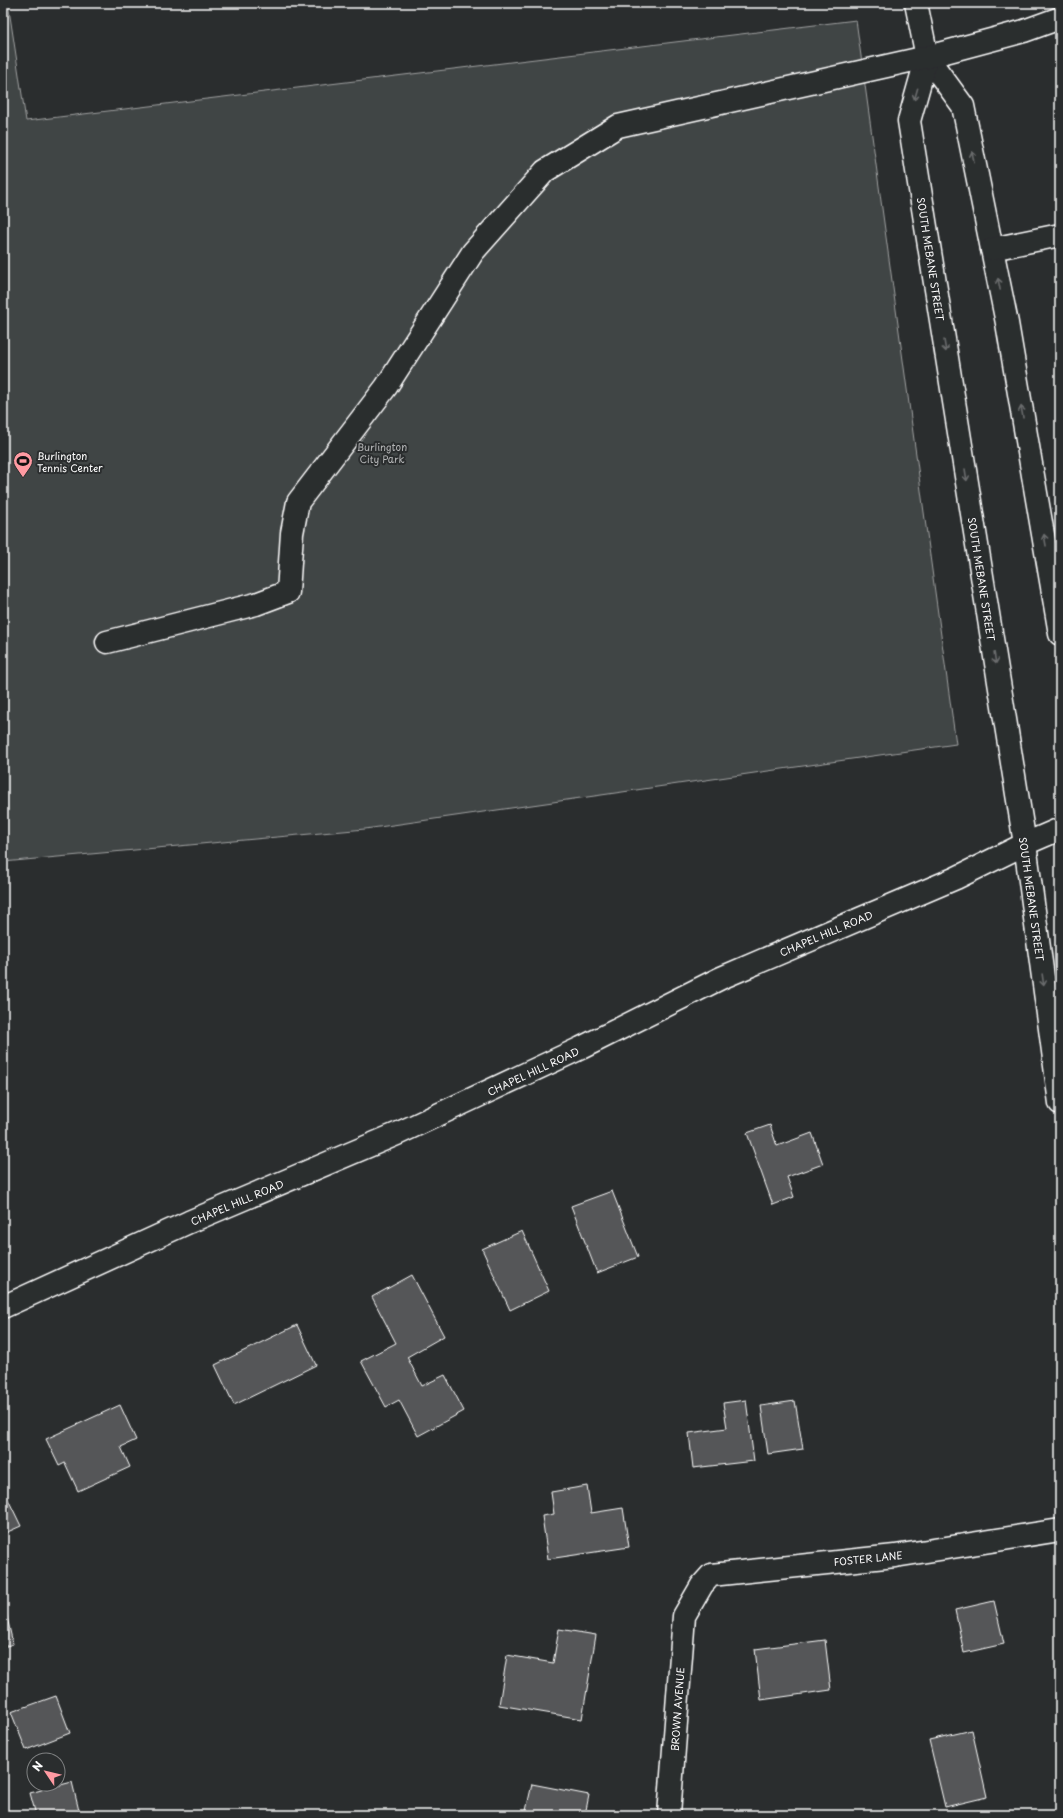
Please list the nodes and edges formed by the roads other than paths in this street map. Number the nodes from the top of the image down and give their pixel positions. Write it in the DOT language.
graph roads {
  1 [pos="916,3"];
  2 [pos="1060,18"];
  3 [pos="927,57"];
  4 [pos="1060,235"];
  5 [pos="992,249"];
  6 [pos="1056,579"];
  7 [pos="1060,634"];
  8 [pos="107,642"];
  9 [pos="1060,829"];
  10 [pos="1025,844"];
  11 [pos="1060,1103"];
  12 [pos="3,1307"];
  13 [pos="1060,1530"];
  14 [pos="691,1604"];
  15 [pos="669,1815"];
  1 -- 3 [label="street, SOUTH MEBANE STREET"];
  2 -- 3 [label="street"];
  5 -- 3 [label="street, SOUTH MEBANE STREET, one-way"];
  3 -- 8 [label="street"];
  3 -- 10 [label="street, SOUTH MEBANE STREET, one-way"];
  4 -- 5 [label="street"];
  6 -- 5 [label="street, SOUTH MEBANE STREET, one-way"];
  6 -- 7 [label="street, SOUTH MEBANE STREET"];
  9 -- 10 [label="street, CHAPEL HILL ROAD"];
  10 -- 11 [label="street, SOUTH MEBANE STREET, one-way"];
  10 -- 12 [label="street, CHAPEL HILL ROAD"];
  13 -- 14 [label="street, FOSTER LANE"];
  14 -- 15 [label="street, BROWN AVENUE"];
}
